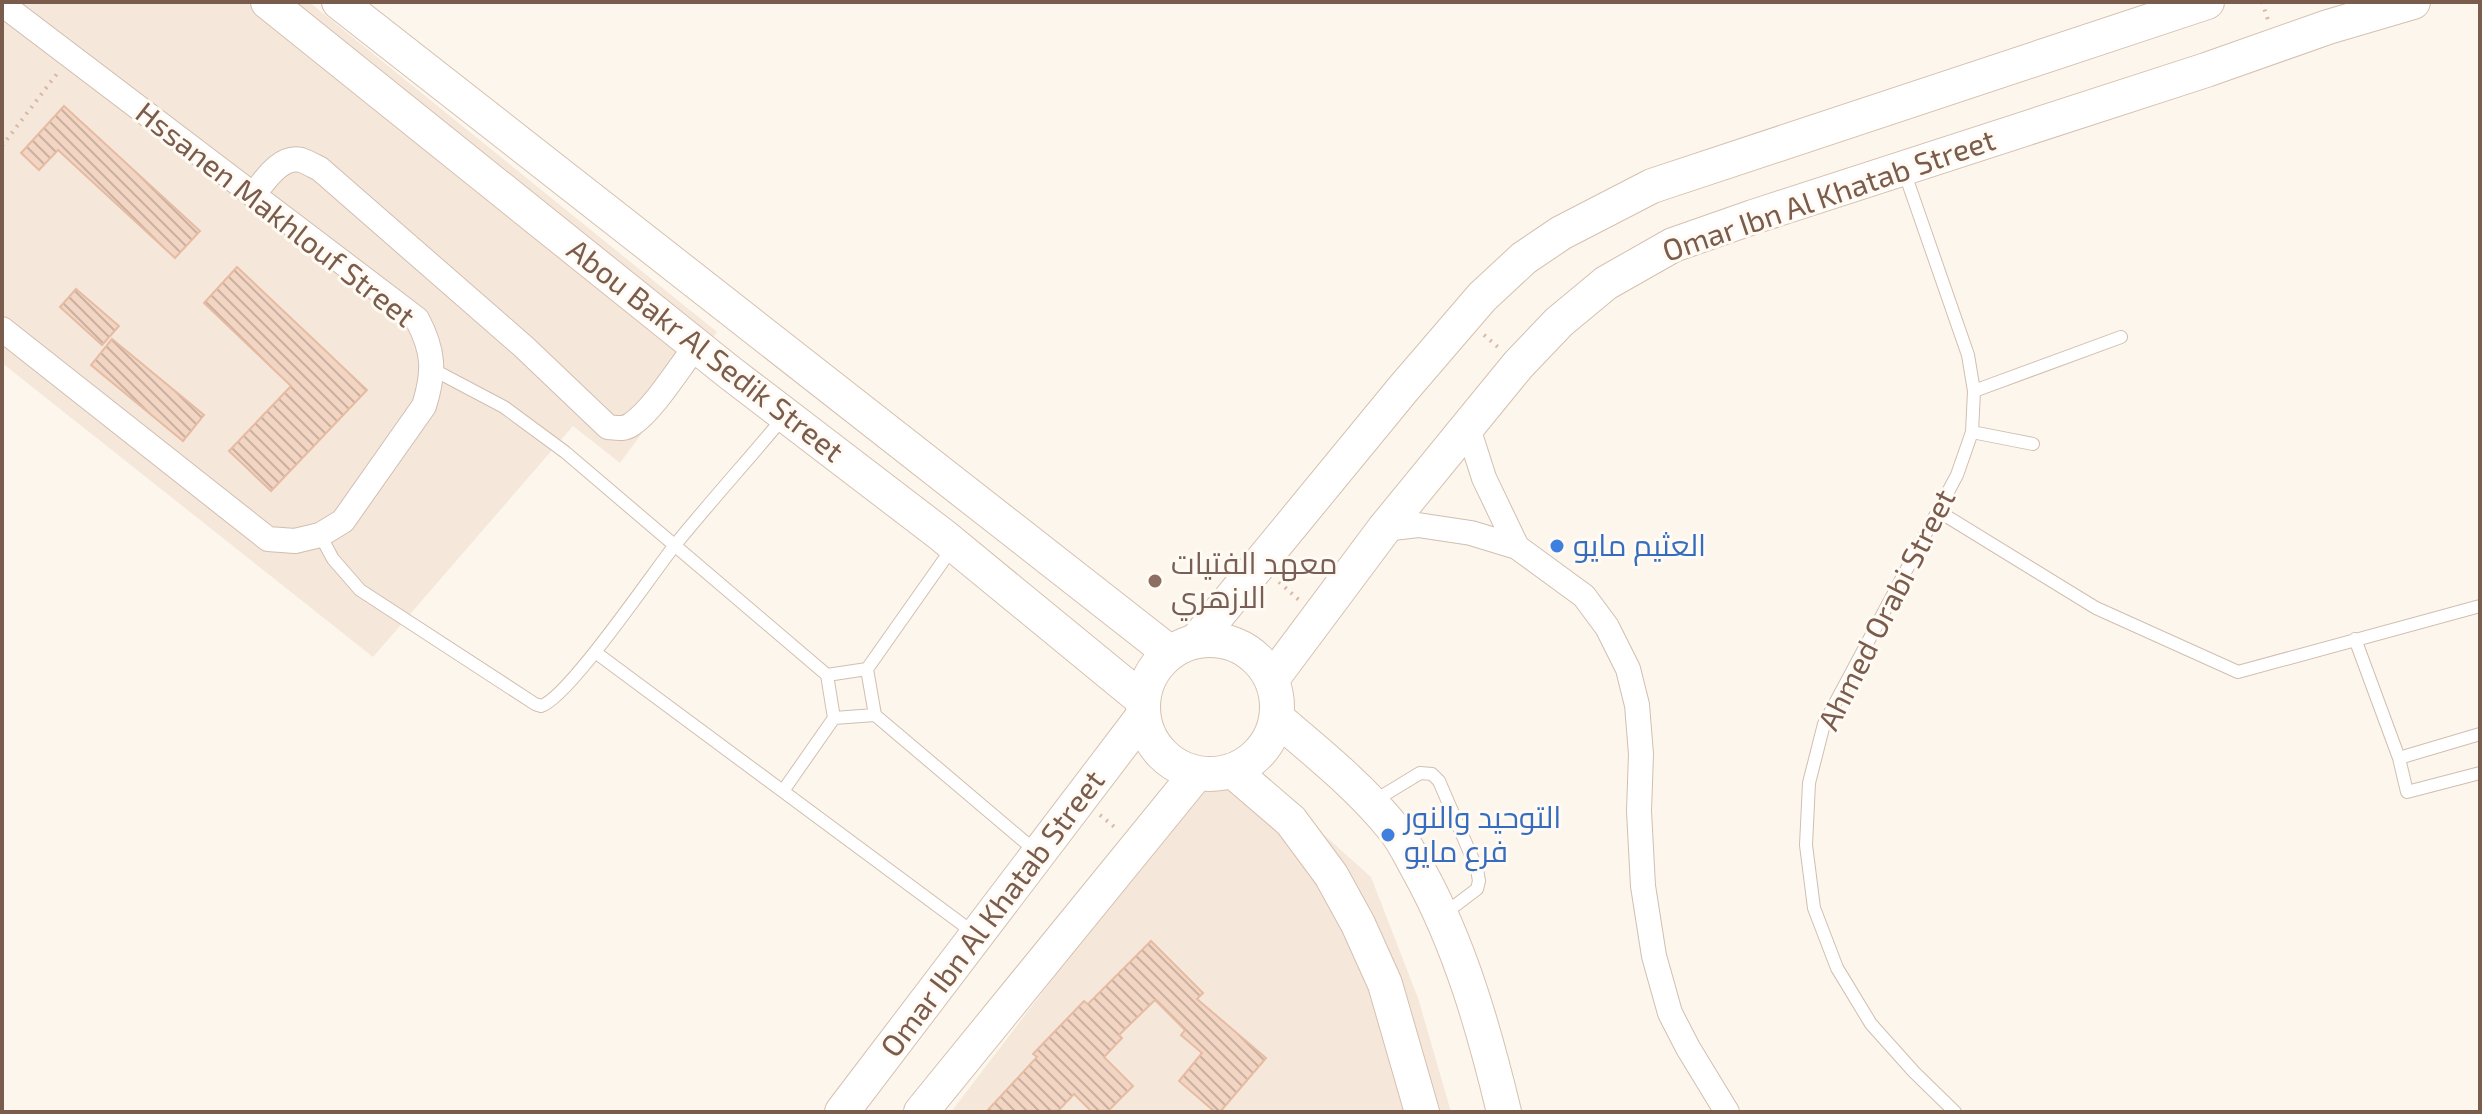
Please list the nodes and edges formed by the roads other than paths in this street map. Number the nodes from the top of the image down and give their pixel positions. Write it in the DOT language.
graph roads {
  1 [pos="268,2"];
  2 [pos="339,2"];
  3 [pos="2207,2"];
  4 [pos="2413,2"];
  5 [pos="2,4"];
  6 [pos="2326,14"];
  7 [pos="1903,168"];
  8 [pos="253,195"];
  9 [pos="2,329"];
  10 [pos="2121,337"];
  11 [pos="696,346"];
  12 [pos="432,369"];
  13 [pos="1974,391"];
  14 [pos="785,415"];
  15 [pos="1468,428"];
  16 [pos="1972,432"];
  17 [pos="2033,444"];
  18 [pos="1938,511"];
  19 [pos="1384,529"];
  20 [pos="320,535"];
  21 [pos="954,545"];
  22 [pos="675,546"];
  23 [pos="1517,547"];
  24 [pos="2480,606"];
  25 [pos="2355,639"];
  26 [pos="1183,646"];
  27 [pos="595,652"];
  28 [pos="867,669"];
  29 [pos="827,675"];
  30 [pos="1272,679"];
  31 [pos="1143,708"];
  32 [pos="875,715"];
  33 [pos="834,718"];
  34 [pos="1279,720"];
  35 [pos="2480,734"];
  36 [pos="2399,758"];
  37 [pos="1233,771"];
  38 [pos="1197,773"];
  39 [pos="2480,773"];
  40 [pos="783,791"];
  41 [pos="1371,802"];
  42 [pos="1038,853"];
  43 [pos="1441,916"];
  44 [pos="976,935"];
  45 [pos="842,1112"];
  46 [pos="921,1112"];
  47 [pos="1422,1112"];
  48 [pos="1504,1112"];
  49 [pos="1727,1112"];
  50 [pos="1955,1112"];
  1 -- 11 [label="street, Abou Bakr Al Sedik Street"];
  2 -- 26 [label="street, Abou Bakr Al Sedik Street"];
  3 -- 26 [label="street"];
  4 -- 6 [label="street, Omar Ibn Al Khatab Street"];
  5 -- 8 [label="street, Hssanen Makhlouf Street"];
  6 -- 7 [label="street, Omar Ibn Al Khatab Street"];
  7 -- 13 [label="lane, Ahmed Orabi Street"];
  7 -- 15 [label="street, Omar Ibn Al Khatab Street"];
  8 -- 11 [label="street"];
  8 -- 12 [label="street, Hssanen Makhlouf Street"];
  9 -- 20 [label="street"];
  10 -- 13 [label="lane"];
  11 -- 14 [label="street, Abou Bakr Al Sedik Street"];
  12 -- 20 [label="street, Hssanen Makhlouf Street"];
  12 -- 22 [label="lane"];
  13 -- 16 [label="lane, Ahmed Orabi Street"];
  14 -- 21 [label="street, Abou Bakr Al Sedik Street"];
  14 -- 22 [label="lane"];
  15 -- 19 [label="street, Omar Ibn Al Khatab Street"];
  15 -- 23 [label="street"];
  16 -- 17 [label="lane"];
  16 -- 18 [label="lane, Ahmed Orabi Street"];
  18 -- 25 [label="lane"];
  18 -- 50 [label="lane, Ahmed Orabi Street"];
  19 -- 23 [label="street"];
  19 -- 30 [label="street, Omar Ibn Al Khatab Street"];
  20 -- 27 [label="lane"];
  21 -- 28 [label="lane"];
  21 -- 31 [label="street, Abou Bakr Al Sedik Street"];
  22 -- 27 [label="lane"];
  22 -- 29 [label="lane"];
  23 -- 49 [label="street"];
  24 -- 25 [label="lane"];
  25 -- 36 [label="lane"];
  26 -- 30 [label="street"];
  26 -- 31 [label="street"];
  27 -- 40 [label="lane"];
  28 -- 29 [label="lane"];
  28 -- 32 [label="lane"];
  29 -- 33 [label="lane"];
  30 -- 34 [label="street"];
  31 -- 38 [label="street"];
  31 -- 42 [label="street, Omar Ibn Al Khatab Street"];
  32 -- 33 [label="lane"];
  32 -- 42 [label="lane"];
  33 -- 40 [label="lane"];
  34 -- 37 [label="street"];
  34 -- 41 [label="street"];
  35 -- 36 [label="lane"];
  36 -- 39 [label="lane"];
  37 -- 38 [label="street"];
  37 -- 47 [label="street"];
  38 -- 46 [label="street, Omar Ibn Al Khatab Street"];
  40 -- 44 [label="lane"];
  41 -- 43 [label="street"];
  41 -- 43 [label="lane"];
  42 -- 44 [label="street, Omar Ibn Al Khatab Street"];
  43 -- 48 [label="street"];
  44 -- 45 [label="street, Omar Ibn Al Khatab Street"];
}
